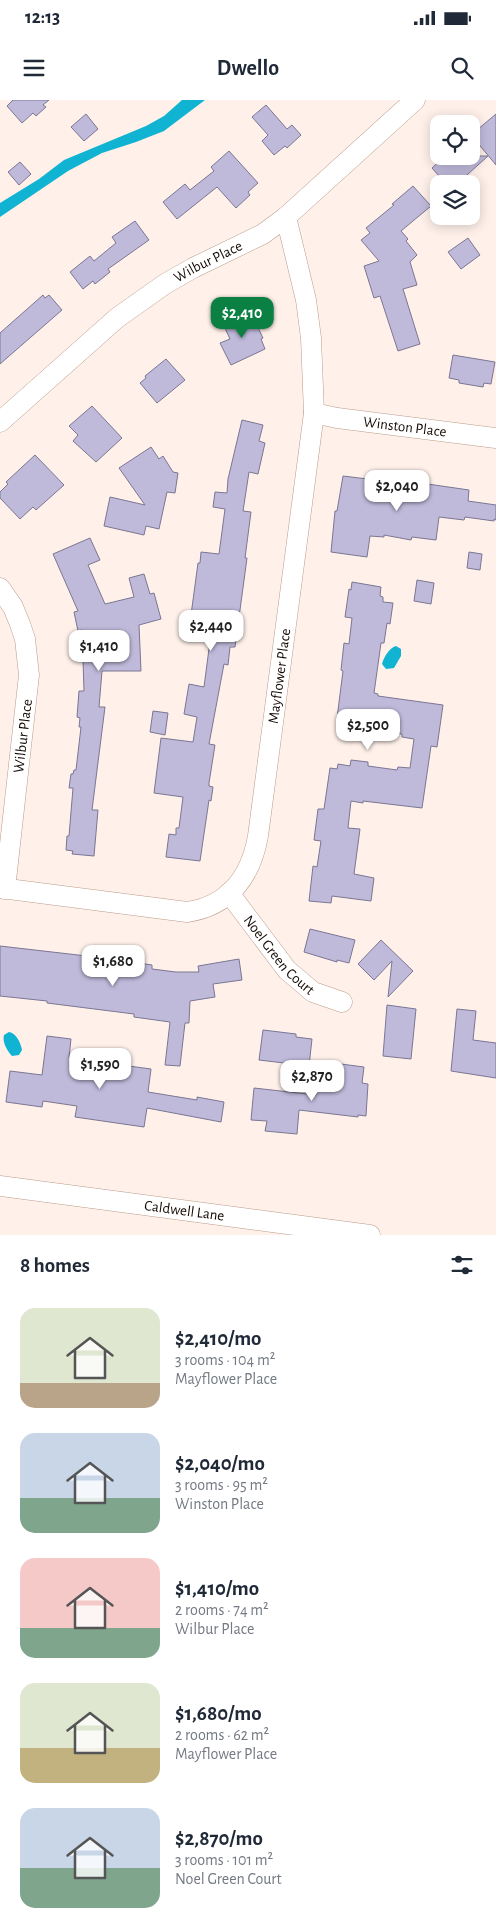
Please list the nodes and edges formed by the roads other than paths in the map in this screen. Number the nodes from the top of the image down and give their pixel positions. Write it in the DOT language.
graph roads {
  1 [pos="415,100"];
  2 [pos="286,216"];
  3 [pos="314,413"];
  4 [pos="0,422"];
  5 [pos="496,438"];
  6 [pos="0,588"];
  7 [pos="3,888"];
  8 [pos="229,893"];
  9 [pos="342,1002"];
  10 [pos="0,1186"];
  11 [pos="370,1235"];
  1 -- 2 [label="street, Wilbur Place"];
  2 -- 3 [label="street, Mayflower Place"];
  2 -- 4 [label="street, Wilbur Place"];
  3 -- 5 [label="street, Winston Place"];
  3 -- 8 [label="street, Mayflower Place"];
  6 -- 7 [label="street, Wilbur Place"];
  7 -- 8 [label="street, Mayflower Place"];
  8 -- 9 [label="street, Noel Green Court"];
  10 -- 11 [label="street, Caldwell Lane"];
}
